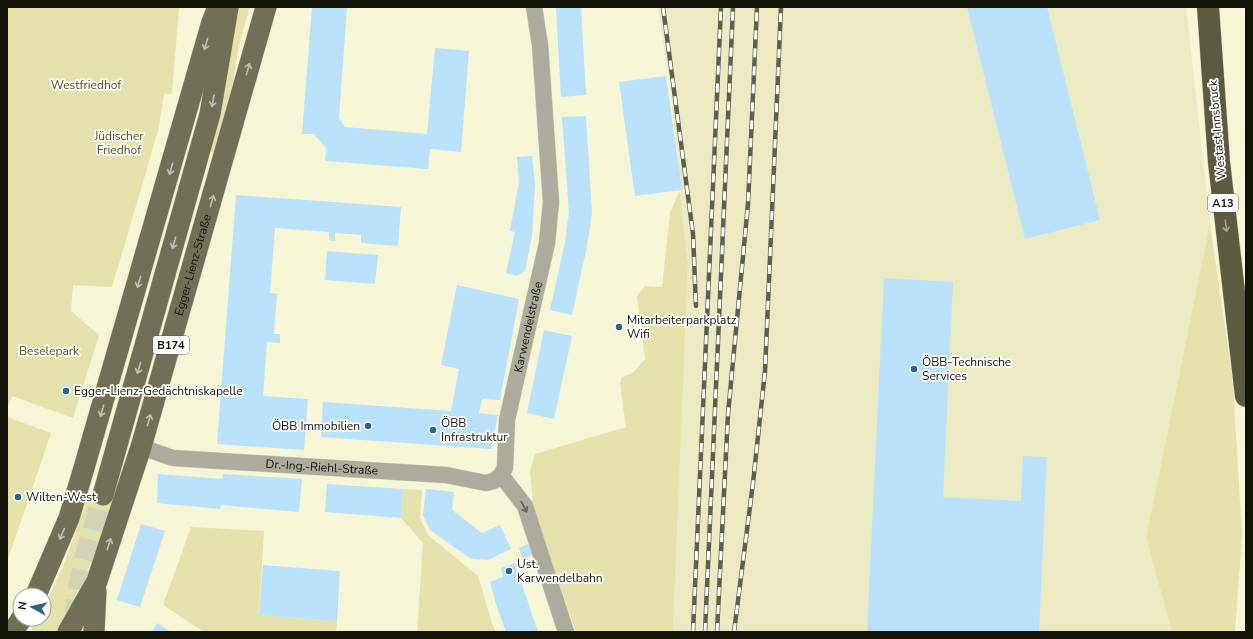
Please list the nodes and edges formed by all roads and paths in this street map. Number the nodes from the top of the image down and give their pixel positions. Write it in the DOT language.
graph roads {
  1 [pos="218,7"];
  2 [pos="228,7"];
  3 [pos="266,7"];
  4 [pos="534,7"];
  5 [pos="1208,7"];
  6 [pos="1246,396"];
  7 [pos="141,447"];
  8 [pos="501,475"];
  9 [pos="103,495"];
  10 [pos="97,581"];
  11 [pos="39,587"];
  12 [pos="68,632"];
  13 [pos="94,632"];
  14 [pos="566,632"];
  1 -- 11 [label="main road, one-way"];
  2 -- 9 [label="main road, Egger-Lienz-Straße, one-way"];
  7 -- 3 [label="main road, Egger-Lienz-Straße / B174, one-way"];
  4 -- 8 [label="street, Karwendelstraße"];
  5 -- 6 [label="highway, Westast Innsbruck / A13, one-way"];
  7 -- 8 [label="street, Dr.-Ing.-Riehl-Straße"];
  10 -- 7 [label="main road, Egger-Lienz-Straße / B174, one-way"];
  8 -- 14 [label="street, one-way"];
  10 -- 12 [label="main road, Egger-Lienz-Straße / B174"];
  10 -- 13 [label="main road"];
}
